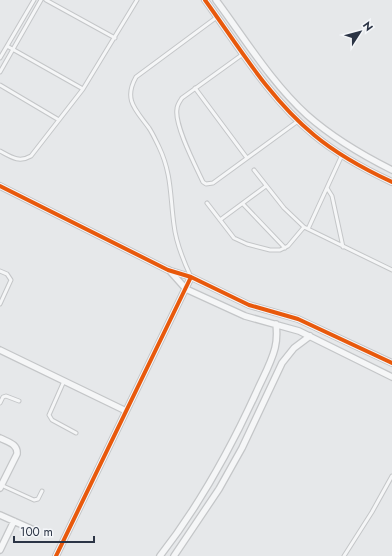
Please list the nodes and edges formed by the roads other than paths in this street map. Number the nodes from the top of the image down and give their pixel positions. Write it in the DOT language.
graph roads {
  1 [pos="34,0"];
  2 [pos="41,0"];
  3 [pos="46,0"];
  4 [pos="137,0"];
  5 [pos="205,0"];
  6 [pos="216,0"];
  7 [pos="217,17"];
  8 [pos="115,38"];
  9 [pos="7,46"];
  10 [pos="13,49"];
  11 [pos="244,54"];
  12 [pos="0,58"];
  13 [pos="0,72"];
  14 [pos="270,74"];
  15 [pos="262,80"];
  16 [pos="0,86"];
  17 [pos="195,88"];
  18 [pos="83,89"];
  19 [pos="308,115"];
  20 [pos="59,120"];
  21 [pos="300,122"];
  22 [pos="346,145"];
  23 [pos="0,151"];
  24 [pos="342,155"];
  25 [pos="247,158"];
  26 [pos="367,158"];
  27 [pos="362,167"];
  28 [pos="254,170"];
  29 [pos="392,170"];
  30 [pos="392,182"];
  31 [pos="0,186"];
  32 [pos="266,186"];
  33 [pos="327,188"];
  34 [pos="208,203"];
  35 [pos="243,204"];
  36 [pos="220,220"];
  37 [pos="304,226"];
  38 [pos="308,229"];
  39 [pos="344,246"];
  40 [pos="285,248"];
  41 [pos="168,270"];
  42 [pos="392,270"];
  43 [pos="0,271"];
  44 [pos="191,277"];
  45 [pos="186,289"];
  46 [pos="0,304"];
  47 [pos="276,324"];
  48 [pos="310,336"];
  49 [pos="0,350"];
  50 [pos="392,363"];
  51 [pos="392,377"];
  52 [pos="64,381"];
  53 [pos="19,401"];
  54 [pos="0,403"];
  55 [pos="126,412"];
  56 [pos="76,433"];
  57 [pos="0,438"];
  58 [pos="392,476"];
  59 [pos="1,487"];
  60 [pos="42,491"];
  61 [pos="0,515"];
  62 [pos="14,521"];
  63 [pos="185,522"];
  64 [pos="194,528"];
  65 [pos="36,531"];
  66 [pos="0,550"];
  67 [pos="56,556"];
  68 [pos="160,556"];
  69 [pos="174,556"];
  70 [pos="344,556"];
  1 -- 9 [label="lane"];
  2 -- 10 [label="lane"];
  3 -- 8 [label="lane"];
  4 -- 8 [label="lane"];
  5 -- 7 [label="street"];
  6 -- 14 [label="street"];
  7 -- 11 [label="street"];
  7 -- 44 [label="lane"];
  8 -- 18 [label="lane"];
  9 -- 10 [label="lane"];
  9 -- 12 [label="lane"];
  10 -- 13 [label="lane"];
  10 -- 18 [label="lane"];
  11 -- 15 [label="street"];
  11 -- 17 [label="lane"];
  14 -- 15 [label="street"];
  14 -- 19 [label="street"];
  15 -- 21 [label="street"];
  16 -- 20 [label="lane"];
  17 -- 25 [label="lane"];
  17 -- 25 [label="lane"];
  18 -- 20 [label="lane"];
  19 -- 21 [label="street"];
  19 -- 22 [label="street"];
  20 -- 23 [label="lane"];
  21 -- 24 [label="street"];
  21 -- 25 [label="lane"];
  22 -- 24 [label="street"];
  22 -- 26 [label="street"];
  24 -- 27 [label="street"];
  24 -- 33 [label="lane"];
  26 -- 27 [label="street"];
  26 -- 29 [label="street"];
  27 -- 30 [label="street"];
  28 -- 32 [label="lane"];
  31 -- 41 [label="street"];
  32 -- 35 [label="lane"];
  32 -- 37 [label="lane"];
  33 -- 38 [label="lane"];
  33 -- 39 [label="lane"];
  34 -- 36 [label="lane"];
  35 -- 36 [label="lane"];
  35 -- 40 [label="lane"];
  36 -- 40 [label="lane"];
  37 -- 38 [label="lane"];
  37 -- 40 [label="lane"];
  38 -- 39 [label="lane"];
  39 -- 42 [label="lane"];
  41 -- 44 [label="street"];
  41 -- 45 [label="street"];
  43 -- 46 [label="lane"];
  44 -- 45 [label="street"];
  44 -- 50 [label="street"];
  45 -- 47 [label="street"];
  45 -- 55 [label="street"];
  47 -- 48 [label="street"];
  47 -- 63 [label="street"];
  48 -- 51 [label="street"];
  48 -- 64 [label="street"];
  49 -- 52 [label="street"];
  52 -- 55 [label="street"];
  52 -- 56 [label="lane"];
  53 -- 54 [label="lane"];
  55 -- 67 [label="street"];
  57 -- 59 [label="street"];
  58 -- 70 [label="lane"];
  59 -- 60 [label="lane"];
  61 -- 62 [label="street"];
  62 -- 65 [label="street"];
  62 -- 66 [label="street"];
  63 -- 64 [label="street"];
  63 -- 68 [label="street"];
  64 -- 69 [label="street"];
}
